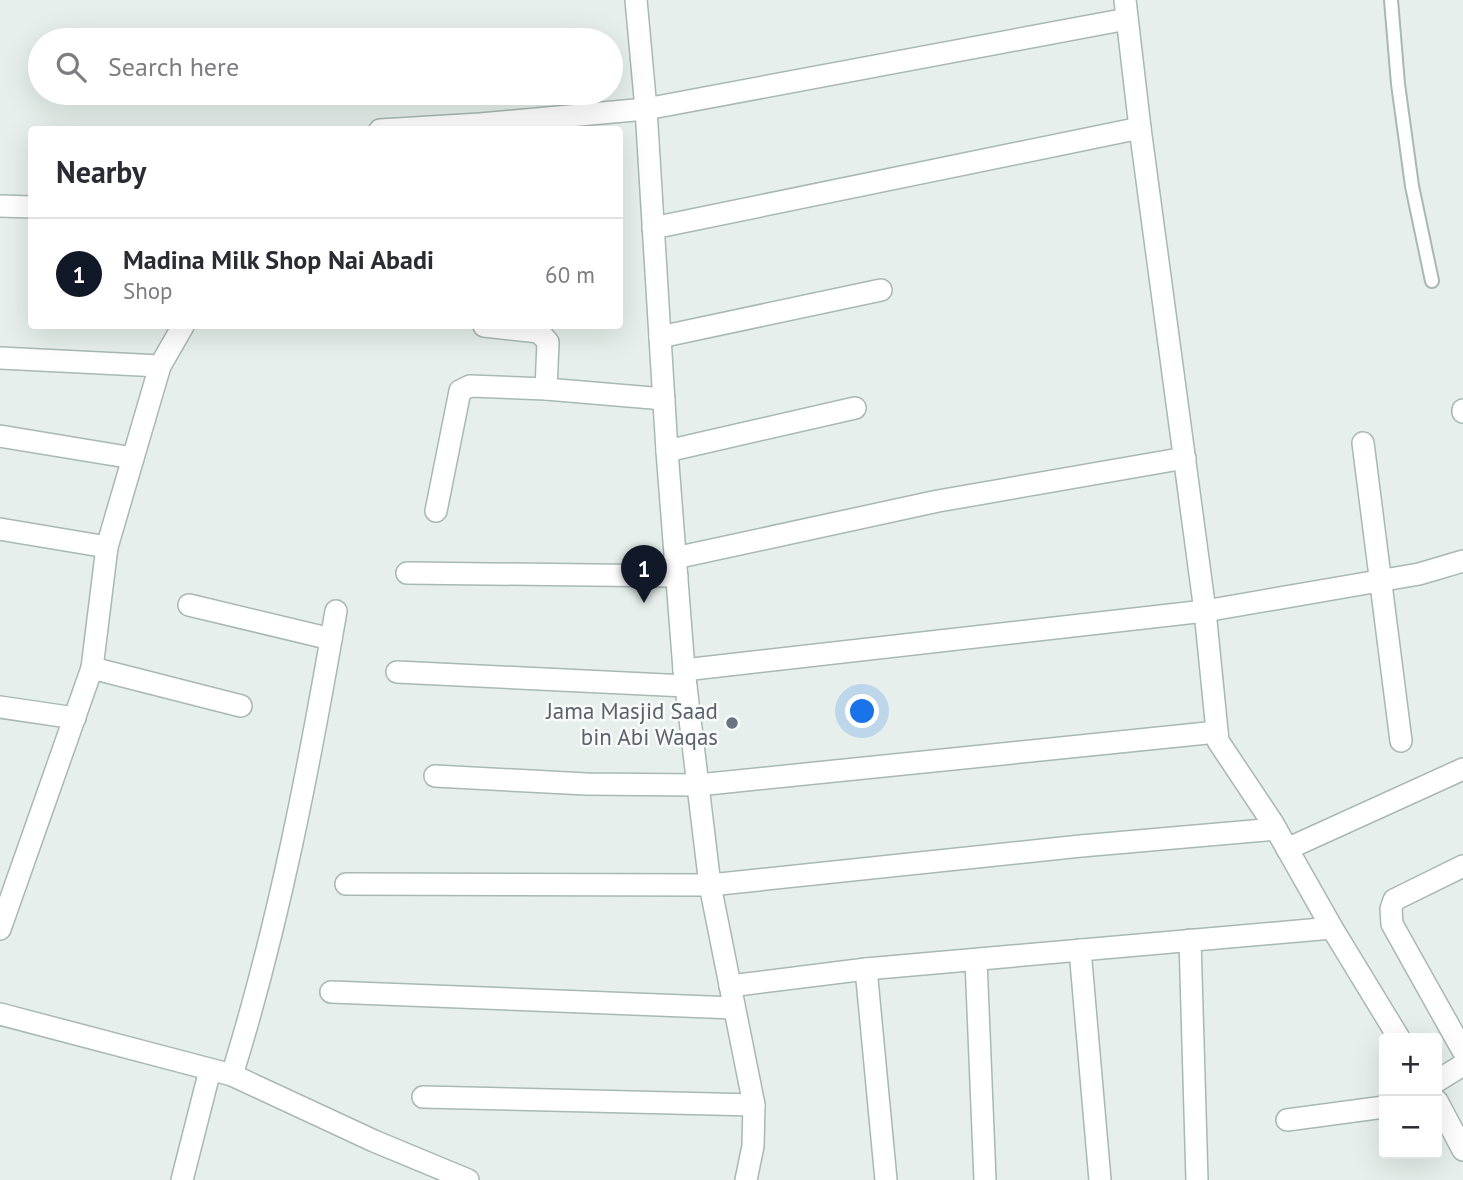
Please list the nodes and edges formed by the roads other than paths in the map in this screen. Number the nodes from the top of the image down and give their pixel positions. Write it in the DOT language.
graph roads {
  1 [pos="636,0"];
  2 [pos="1391,0"];
  3 [pos="1126,9"];
  4 [pos="646,109"];
  5 [pos="447,126"];
  6 [pos="1140,128"];
  7 [pos="0,206"];
  8 [pos="28,207"];
  9 [pos="653,228"];
  10 [pos="1432,281"];
  11 [pos="881,290"];
  12 [pos="181,329"];
  13 [pos="512,329"];
  14 [pos="660,337"];
  15 [pos="0,358"];
  16 [pos="160,366"];
  17 [pos="546,389"];
  18 [pos="664,399"];
  19 [pos="855,408"];
  20 [pos="0,436"];
  21 [pos="1363,443"];
  22 [pos="667,451"];
  23 [pos="133,458"];
  24 [pos="1185,458"];
  25 [pos="436,512"];
  26 [pos="0,529"];
  27 [pos="107,547"];
  28 [pos="1463,561"];
  29 [pos="676,567"];
  30 [pos="407,573"];
  31 [pos="1380,581"];
  32 [pos="189,605"];
  33 [pos="336,611"];
  34 [pos="1205,611"];
  35 [pos="331,639"];
  36 [pos="92,668"];
  37 [pos="397,672"];
  38 [pos="685,678"];
  39 [pos="241,706"];
  40 [pos="0,707"];
  41 [pos="75,718"];
  42 [pos="1217,732"];
  43 [pos="1401,741"];
  44 [pos="1463,769"];
  45 [pos="435,776"];
  46 [pos="698,785"];
  47 [pos="1276,829"];
  48 [pos="1287,849"];
  49 [pos="1463,866"];
  50 [pos="346,884"];
  51 [pos="710,885"];
  52 [pos="1332,928"];
  53 [pos="0,929"];
  54 [pos="1190,940"];
  55 [pos="1080,950"];
  56 [pos="976,960"];
  57 [pos="866,969"];
  58 [pos="730,986"];
  59 [pos="331,992"];
  60 [pos="734,1008"];
  61 [pos="0,1014"];
  62 [pos="1396,1033"];
  63 [pos="1463,1051"];
  64 [pos="1463,1065"];
  65 [pos="210,1070"];
  66 [pos="232,1075"];
  67 [pos="1442,1078"];
  68 [pos="423,1097"];
  69 [pos="754,1105"];
  70 [pos="1379,1108"];
  71 [pos="1442,1110"];
  72 [pos="1287,1120"];
  73 [pos="1463,1150"];
  74 [pos="182,1180"];
  75 [pos="468,1180"];
  76 [pos="746,1180"];
  77 [pos="886,1180"];
  78 [pos="985,1180"];
  79 [pos="1100,1180"];
  80 [pos="1197,1180"];
  1 -- 4 [label="street"];
  2 -- 10 [label="lane"];
  3 -- 4 [label="street"];
  3 -- 6 [label="street"];
  4 -- 5 [label="street"];
  4 -- 9 [label="street"];
  6 -- 9 [label="street"];
  6 -- 24 [label="street"];
  7 -- 8 [label="street"];
  9 -- 14 [label="street"];
  11 -- 14 [label="street"];
  12 -- 16 [label="street"];
  13 -- 17 [label="street"];
  14 -- 18 [label="street"];
  15 -- 16 [label="street"];
  16 -- 23 [label="street"];
  17 -- 18 [label="street"];
  17 -- 25 [label="street"];
  18 -- 22 [label="street"];
  19 -- 22 [label="street"];
  20 -- 23 [label="street"];
  21 -- 31 [label="street"];
  22 -- 29 [label="street"];
  23 -- 27 [label="street"];
  24 -- 29 [label="street"];
  24 -- 34 [label="street"];
  26 -- 27 [label="street"];
  27 -- 36 [label="street"];
  28 -- 31 [label="street"];
  29 -- 30 [label="street"];
  29 -- 38 [label="street"];
  31 -- 34 [label="street"];
  31 -- 43 [label="street"];
  32 -- 35 [label="street"];
  33 -- 35 [label="street"];
  34 -- 38 [label="street"];
  34 -- 42 [label="street"];
  35 -- 66 [label="street"];
  36 -- 39 [label="street"];
  36 -- 41 [label="street"];
  37 -- 38 [label="street"];
  38 -- 46 [label="street"];
  40 -- 41 [label="street"];
  41 -- 53 [label="street"];
  42 -- 46 [label="street"];
  42 -- 47 [label="street"];
  44 -- 48 [label="street"];
  45 -- 46 [label="street"];
  46 -- 51 [label="street"];
  47 -- 48 [label="street"];
  47 -- 51 [label="street"];
  48 -- 52 [label="street"];
  49 -- 63 [label="street"];
  50 -- 51 [label="street"];
  51 -- 58 [label="street"];
  52 -- 54 [label="street"];
  52 -- 62 [label="street"];
  54 -- 55 [label="street"];
  54 -- 80 [label="street"];
  55 -- 56 [label="street"];
  55 -- 79 [label="street"];
  56 -- 57 [label="street"];
  56 -- 78 [label="street"];
  57 -- 58 [label="street"];
  57 -- 77 [label="street"];
  58 -- 60 [label="street"];
  59 -- 60 [label="street"];
  60 -- 69 [label="street"];
  61 -- 65 [label="street"];
  64 -- 67 [label="street"];
  65 -- 66 [label="street"];
  65 -- 74 [label="street"];
  66 -- 75 [label="street"];
  68 -- 69 [label="street"];
  69 -- 76 [label="street"];
  70 -- 72 [label="street"];
  71 -- 73 [label="street"];
}
